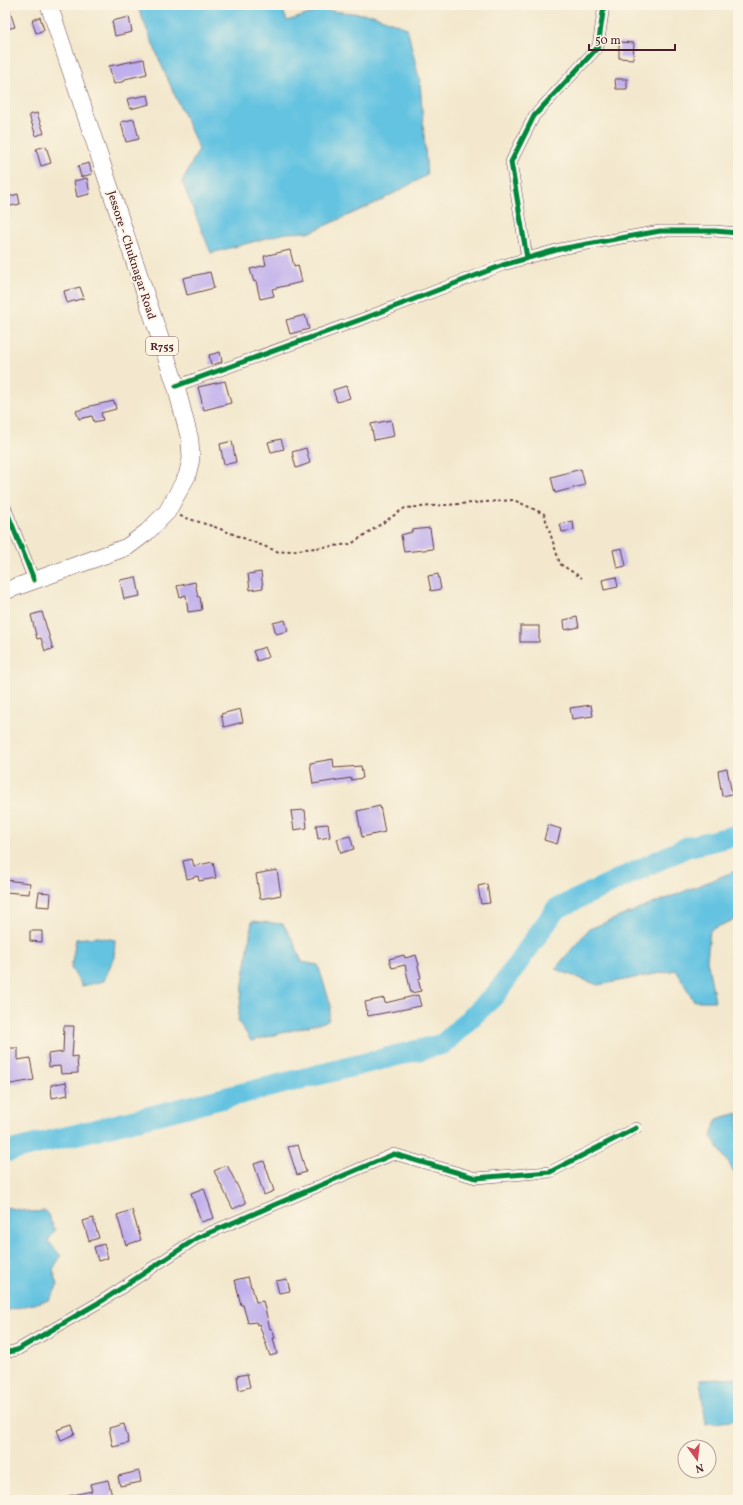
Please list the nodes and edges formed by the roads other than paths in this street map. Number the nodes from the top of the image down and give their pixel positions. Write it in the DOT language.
graph roads {
  1 [pos="49,5"];
  2 [pos="604,5"];
  3 [pos="738,233"];
  4 [pos="527,258"];
  5 [pos="176,386"];
  6 [pos="5,507"];
  7 [pos="34,580"];
  8 [pos="5,591"];
  9 [pos="636,1128"];
  10 [pos="5,1352"];
  1 -- 5 [label="main road, Jessore - Chuknagar Road / R755"];
  2 -- 4 [label="street"];
  3 -- 4 [label="street"];
  4 -- 5 [label="street"];
  5 -- 7 [label="main road, Jessore - Chuknagar Road / R755"];
  6 -- 7 [label="street"];
  7 -- 8 [label="main road, Jessore - Chuknagar Road / R755"];
  9 -- 10 [label="street"];
}
